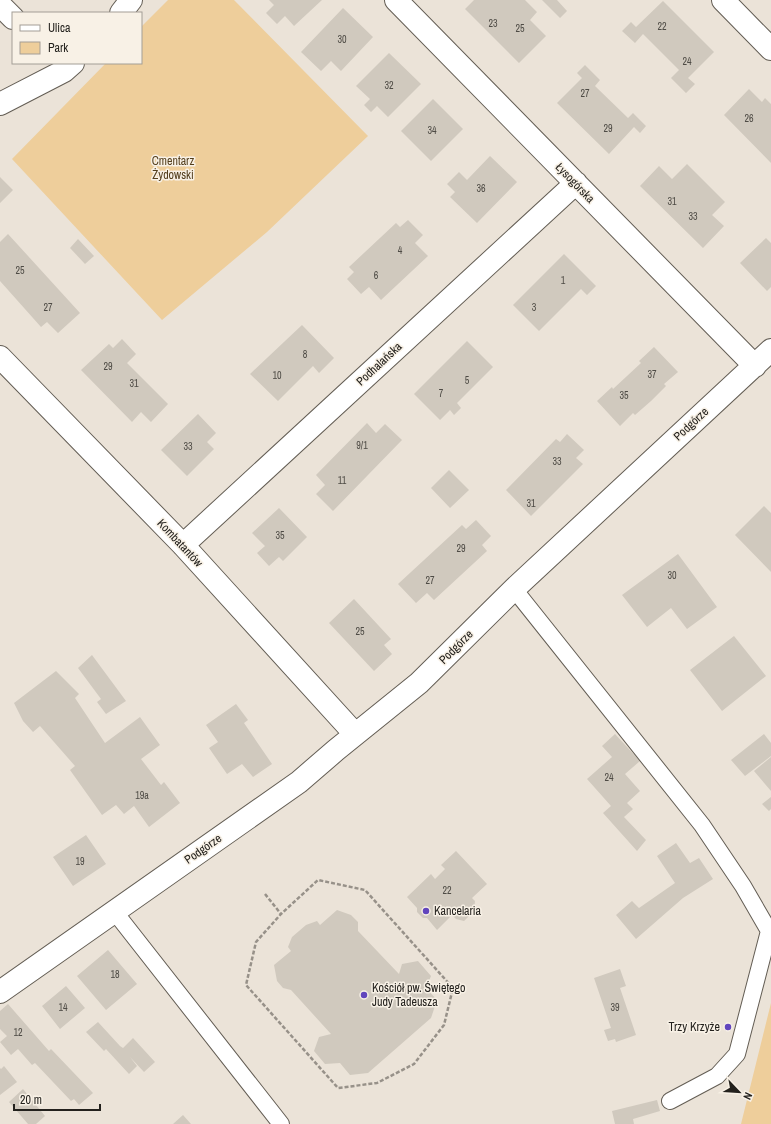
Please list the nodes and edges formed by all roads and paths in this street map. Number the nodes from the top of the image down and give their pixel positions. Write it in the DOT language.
graph roads {
  1 [pos="131,0"];
  2 [pos="396,0"];
  3 [pos="723,0"];
  4 [pos="0,5"];
  5 [pos="122,12"];
  6 [pos="12,17"];
  7 [pos="771,49"];
  8 [pos="64,66"];
  9 [pos="0,104"];
  10 [pos="576,183"];
  11 [pos="771,350"];
  12 [pos="0,357"];
  13 [pos="755,366"];
  14 [pos="183,545"];
  15 [pos="514,589"];
  16 [pos="355,734"];
  17 [pos="265,894"];
  18 [pos="114,911"];
  19 [pos="281,914"];
  20 [pos="0,992"];
  21 [pos="670,1101"];
  22 [pos="281,1124"];
  1 -- 5 [label="street"];
  2 -- 10 [label="street, Łysogórska"];
  3 -- 7 [label="street"];
  4 -- 6 [label="street"];
  8 -- 9 [label="street"];
  10 -- 13 [label="street, Łysogórska"];
  10 -- 14 [label="street, Podhalańska"];
  11 -- 13 [label="street, Podgórze"];
  12 -- 14 [label="street, Kombatantów"];
  13 -- 15 [label="street, Podgórze"];
  14 -- 16 [label="street, Kombatantów"];
  15 -- 16 [label="street, Podgórze"];
  15 -- 21 [label="lane"];
  16 -- 18 [label="street, Podgórze"];
  17 -- 19 [label="path"];
  18 -- 20 [label="street, Podgórze"];
  18 -- 22 [label="lane"];
  19 -- 19 [label="path"];
}
